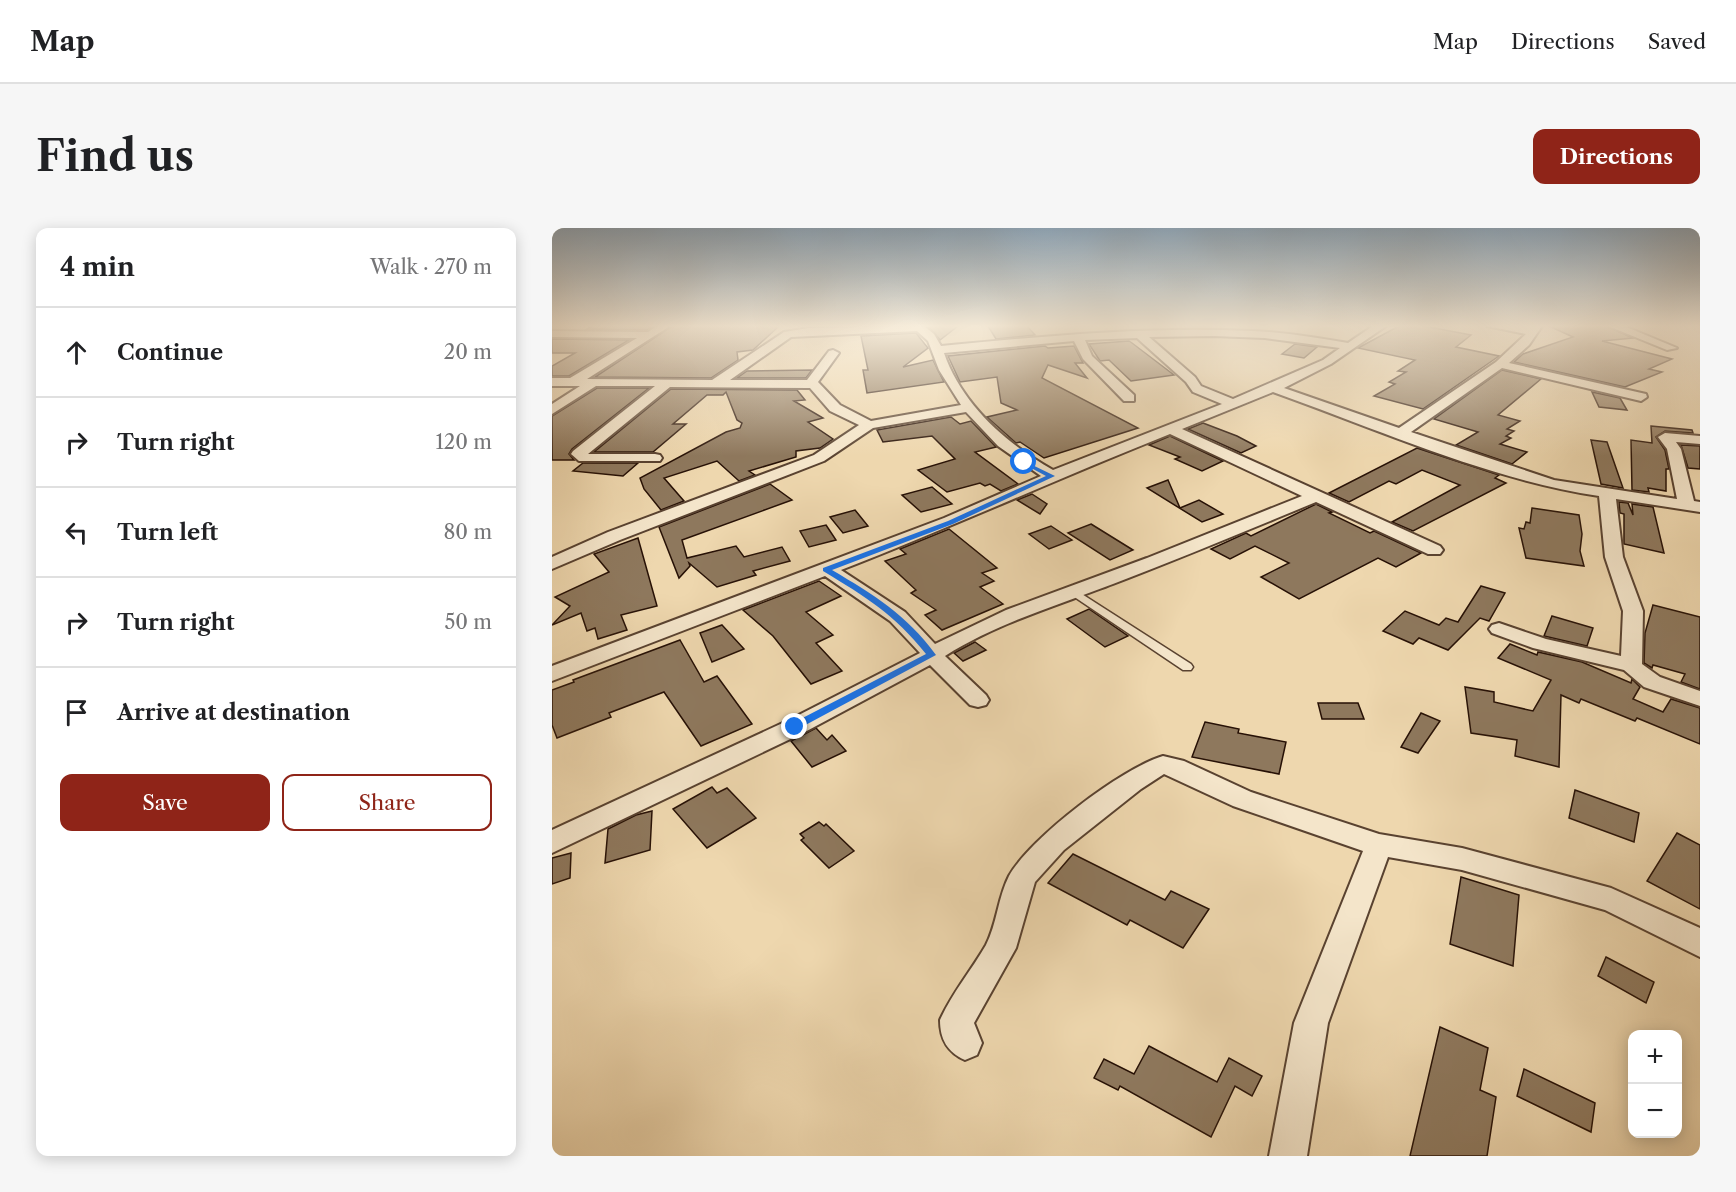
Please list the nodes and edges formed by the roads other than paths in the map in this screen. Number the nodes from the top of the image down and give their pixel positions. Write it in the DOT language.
graph roads {
  1 [pos="594,369"];
  2 [pos="738,369"];
  3 [pos="822,369"];
  4 [pos="945,369"];
  5 [pos="1097,369"];
  6 [pos="1179,369"];
  7 [pos="1313,369"];
  8 [pos="1492,369"];
  9 [pos="1523,369"];
  10 [pos="552,382"];
  11 [pos="573,382"];
  12 [pos="594,382"];
  13 [pos="668,382"];
  14 [pos="715,383"];
  15 [pos="812,384"];
  16 [pos="1273,388"];
  17 [pos="1641,397"];
  18 [pos="1129,398"];
  19 [pos="1231,403"];
  20 [pos="967,408"];
  21 [pos="552,410"];
  22 [pos="869,425"];
  23 [pos="1171,429"];
  24 [pos="1402,432"];
  25 [pos="1700,440"];
  26 [pos="655,458"];
  27 [pos="1052,476"];
  28 [pos="1608,493"];
  29 [pos="1315,497"];
  30 [pos="1694,506"];
  31 [pos="1434,550"];
  32 [pos="552,564"];
  33 [pos="826,569"];
  34 [pos="1074,592"];
  35 [pos="1499,630"];
  36 [pos="932,655"];
  37 [pos="1631,665"];
  38 [pos="1187,667"];
  39 [pos="552,674"];
  40 [pos="1700,699"];
  41 [pos="978,700"];
  42 [pos="552,842"];
  43 [pos="1379,845"];
  44 [pos="1700,943"];
  45 [pos="964,1043"];
  46 [pos="1288,1156"];
  1 -- 11 [label="street"];
  2 -- 14 [label="street"];
  3 -- 15 [label="street"];
  4 -- 20 [label="street"];
  5 -- 18 [label="street"];
  6 -- 19 [label="street"];
  7 -- 16 [label="street"];
  8 -- 24 [label="street"];
  9 -- 17 [label="street"];
  10 -- 11 [label="street"];
  11 -- 12 [label="street"];
  12 -- 13 [label="street"];
  12 -- 21 [label="street"];
  13 -- 14 [label="street"];
  13 -- 26 [label="street"];
  14 -- 15 [label="street"];
  15 -- 22 [label="street"];
  16 -- 19 [label="street"];
  16 -- 24 [label="street"];
  19 -- 23 [label="street"];
  20 -- 22 [label="street"];
  20 -- 27 [label="street"];
  22 -- 32 [label="street"];
  23 -- 27 [label="street"];
  23 -- 29 [label="street"];
  24 -- 28 [label="street"];
  25 -- 30 [label="street"];
  27 -- 33 [label="street"];
  28 -- 30 [label="street"];
  28 -- 37 [label="street"];
  29 -- 31 [label="street"];
  29 -- 34 [label="street"];
  33 -- 36 [label="street"];
  33 -- 39 [label="street"];
  34 -- 36 [label="street"];
  34 -- 38 [label="lane"];
  35 -- 37 [label="street"];
  36 -- 41 [label="street"];
  36 -- 42 [label="street"];
  37 -- 40 [label="street"];
  43 -- 44 [label="street"];
  43 -- 45 [label="street"];
  43 -- 46 [label="street"];
}
